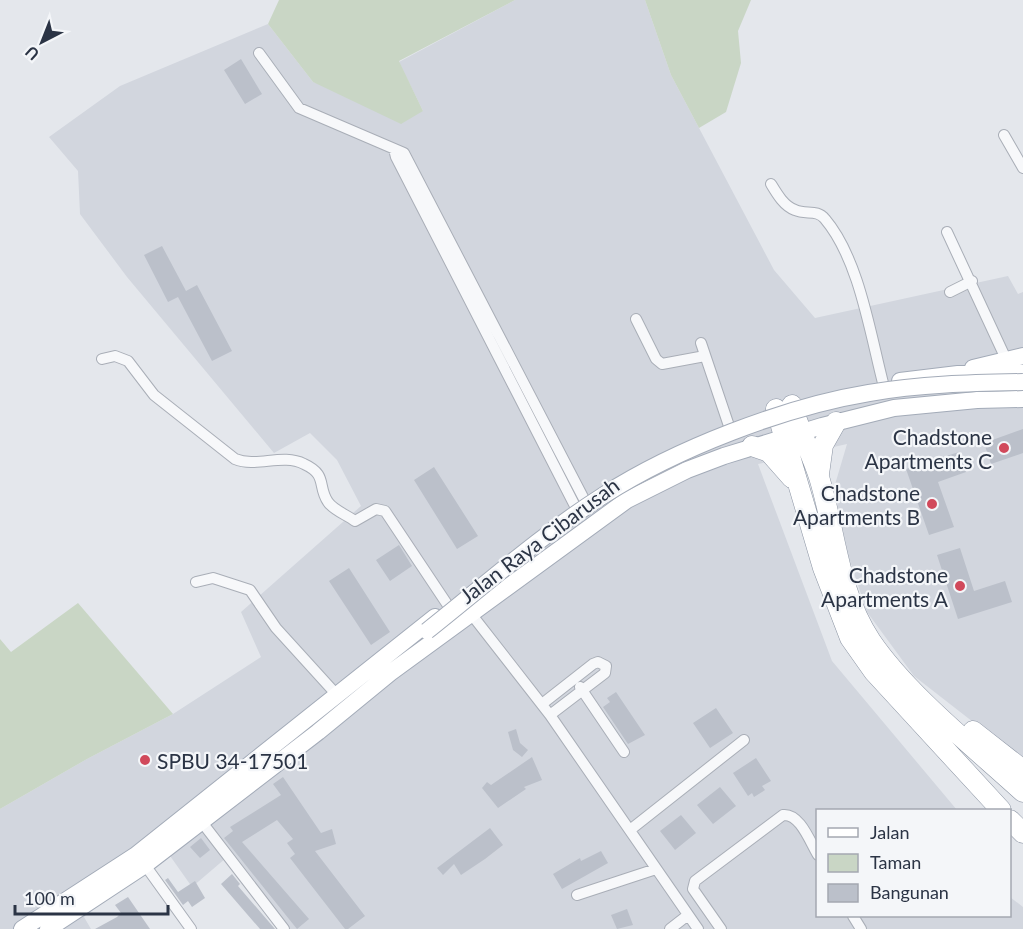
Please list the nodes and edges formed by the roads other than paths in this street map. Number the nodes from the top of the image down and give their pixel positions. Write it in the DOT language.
graph roads {
  1 [pos="259,53"];
  2 [pos="1004,135"];
  3 [pos="1023,168"];
  4 [pos="771,184"];
  5 [pos="947,232"];
  6 [pos="972,281"];
  7 [pos="950,292"];
  8 [pos="636,319"];
  9 [pos="701,343"];
  10 [pos="705,356"];
  11 [pos="1023,356"];
  12 [pos="102,358"];
  13 [pos="1006,358"];
  14 [pos="958,374"];
  15 [pos="1023,374"];
  16 [pos="1023,382"];
  17 [pos="883,383"];
  18 [pos="1023,388"];
  19 [pos="816,398"];
  20 [pos="1023,399"];
  21 [pos="777,409"];
  22 [pos="829,424"];
  23 [pos="729,426"];
  24 [pos="786,436"];
  25 [pos="752,446"];
  26 [pos="819,477"];
  27 [pos="796,483"];
  28 [pos="580,505"];
  29 [pos="196,582"];
  30 [pos="449,607"];
  31 [pos="471,615"];
  32 [pos="429,633"];
  33 [pos="390,673"];
  34 [pos="574,680"];
  35 [pos="351,682"];
  36 [pos="582,691"];
  37 [pos="336,694"];
  38 [pos="925,701"];
  39 [pos="542,704"];
  40 [pos="550,715"];
  41 [pos="744,740"];
  42 [pos="624,752"];
  43 [pos="1023,770"];
  44 [pos="1023,792"];
  45 [pos="1000,809"];
  46 [pos="201,821"];
  47 [pos="1011,821"];
  48 [pos="630,830"];
  49 [pos="1023,833"];
  50 [pos="816,852"];
  51 [pos="145,865"];
  52 [pos="656,869"];
  53 [pos="577,895"];
  54 [pos="688,915"];
  55 [pos="672,928"];
  56 [pos="22,929"];
  57 [pos="48,929"];
  58 [pos="191,929"];
  59 [pos="284,929"];
  60 [pos="698,929"];
  61 [pos="721,929"];
  1 -- 28 [label="street"];
  2 -- 3 [label="street"];
  4 -- 17 [label="street"];
  5 -- 6 [label="street"];
  6 -- 7 [label="street"];
  6 -- 13 [label="street"];
  8 -- 10 [label="street"];
  9 -- 10 [label="street"];
  10 -- 23 [label="street"];
  11 -- 13 [label="main road"];
  12 -- 30 [label="street"];
  13 -- 14 [label="main road"];
  14 -- 15 [label="main road, Jalan Raya Cibarusah"];
  14 -- 17 [label="main road, Jalan Raya Cibarusah"];
  16 -- 32 [label="main road, Jalan Raya Cibarusah, bridge"];
  17 -- 19 [label="main road, Jalan Raya Cibarusah"];
  18 -- 32 [label="main road, Jalan Raya Cibarusah"];
  19 -- 21 [label="main road, Jalan Raya Cibarusah"];
  19 -- 22 [label="main road"];
  20 -- 22 [label="main road, Jalan Raya Cibarusah"];
  21 -- 23 [label="main road, Jalan Raya Cibarusah"];
  21 -- 24 [label="highway"];
  22 -- 24 [label="main road, Jalan Raya Cibarusah"];
  22 -- 26 [label="highway"];
  23 -- 28 [label="main road, Jalan Raya Cibarusah"];
  24 -- 25 [label="main road, Jalan Raya Cibarusah"];
  24 -- 26 [label="highway"];
  24 -- 27 [label="highway"];
  25 -- 27 [label="highway"];
  25 -- 31 [label="main road, Jalan Raya Cibarusah"];
  26 -- 38 [label="highway"];
  27 -- 45 [label="highway"];
  28 -- 30 [label="main road, Jalan Raya Cibarusah"];
  29 -- 37 [label="street"];
  30 -- 35 [label="main road, Jalan Raya Cibarusah"];
  31 -- 33 [label="main road, Jalan Raya Cibarusah"];
  31 -- 39 [label="street"];
  32 -- 33 [label="main road, Jalan Raya Cibarusah"];
  32 -- 35 [label="main road, Jalan Raya Cibarusah"];
  33 -- 46 [label="main road, Jalan Raya Cibarusah"];
  34 -- 36 [label="street"];
  34 -- 36 [label="street"];
  34 -- 39 [label="street"];
  35 -- 37 [label="main road, Jalan Raya Cibarusah"];
  36 -- 40 [label="street"];
  36 -- 42 [label="street"];
  37 -- 56 [label="main road, Jalan Raya Cibarusah"];
  38 -- 43 [label="highway"];
  38 -- 44 [label="highway"];
  39 -- 40 [label="street"];
  40 -- 48 [label="street"];
  41 -- 48 [label="street"];
  46 -- 51 [label="main road, Jalan Raya Cibarusah"];
  46 -- 59 [label="street"];
  47 -- 49 [label="highway"];
  48 -- 52 [label="street"];
  50 -- 61 [label="street"];
  51 -- 57 [label="main road, Jalan Raya Cibarusah"];
  51 -- 58 [label="street"];
  52 -- 53 [label="street"];
  52 -- 54 [label="street"];
  54 -- 55 [label="street"];
  54 -- 60 [label="street"];
}
